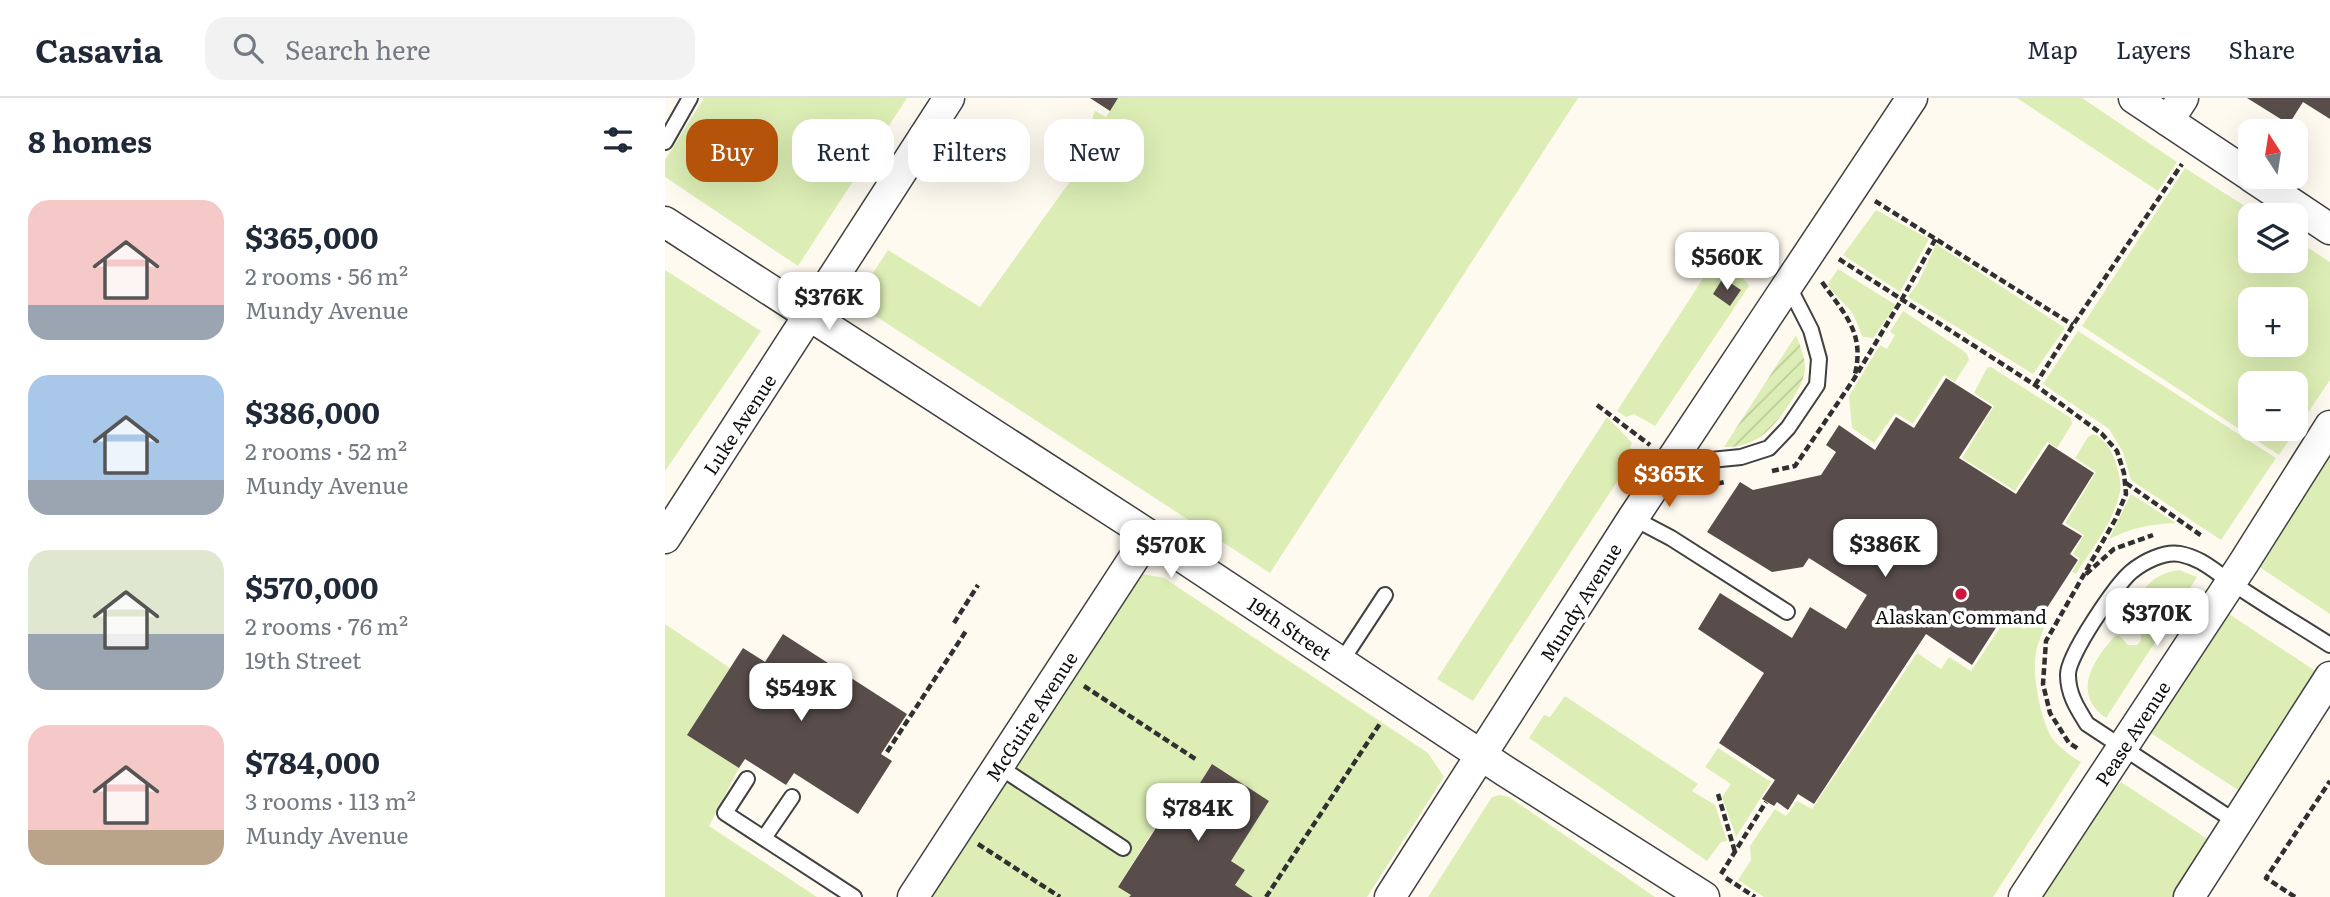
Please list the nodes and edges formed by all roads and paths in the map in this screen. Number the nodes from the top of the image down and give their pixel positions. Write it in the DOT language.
graph roads {
  1 [pos="689,98"];
  2 [pos="949,98"];
  3 [pos="1912,98"];
  4 [pos="2134,98"];
  5 [pos="2176,110"];
  6 [pos="665,142"];
  7 [pos="2182,164"];
  8 [pos="2238,165"];
  9 [pos="2270,189"];
  10 [pos="1871,199"];
  11 [pos="665,222"];
  12 [pos="2330,229"];
  13 [pos="1707,237"];
  14 [pos="1835,256"];
  15 [pos="1766,266"];
  16 [pos="1819,278"];
  17 [pos="1789,286"];
  18 [pos="809,316"];
  19 [pos="2073,325"];
  20 [pos="1854,379"];
  21 [pos="2035,386"];
  22 [pos="1597,405"];
  23 [pos="2330,426"];
  24 [pos="1659,454"];
  25 [pos="2125,483"];
  26 [pos="1633,518"];
  27 [pos="1149,535"];
  28 [pos="2201,536"];
  29 [pos="665,538"];
  30 [pos="2230,582"];
  31 [pos="978,585"];
  32 [pos="1385,595"];
  33 [pos="1787,612"];
  34 [pos="954,623"];
  35 [pos="966,631"];
  36 [pos="2330,645"];
  37 [pos="1341,662"];
  38 [pos="2330,677"];
  39 [pos="1081,684"];
  40 [pos="1384,719"];
  41 [pos="2122,747"];
  42 [pos="2080,750"];
  43 [pos="887,752"];
  44 [pos="1481,755"];
  45 [pos="1197,760"];
  46 [pos="998,766"];
  47 [pos="747,779"];
  48 [pos="2330,781"];
  49 [pos="1718,794"];
  50 [pos="792,797"];
  51 [pos="1766,802"];
  52 [pos="2237,822"];
  53 [pos="764,838"];
  54 [pos="977,843"];
  55 [pos="1123,848"];
  56 [pos="1735,852"];
  57 [pos="1712,886"];
  58 [pos="854,897"];
  59 [pos="913,897"];
  60 [pos="1060,897"];
  61 [pos="1266,897"];
  62 [pos="1390,897"];
  63 [pos="2024,897"];
  64 [pos="2189,897"];
  65 [pos="2295,897"];
  1 -- 6 [label="lane"];
  2 -- 18 [label="street, Luke Avenue"];
  3 -- 17 [label="street, Mundy Avenue"];
  4 -- 5 [label="street"];
  5 -- 8 [label="street"];
  7 -- 19 [label="path"];
  9 -- 12 [label="street"];
  10 -- 19 [label="path"];
  11 -- 18 [label="street, 19th Street"];
  13 -- 15 [label="path"];
  14 -- 21 [label="path"];
  16 -- 20 [label="path"];
  17 -- 24 [label="street, Mundy Avenue"];
  17 -- 24 [label="lane"];
  18 -- 27 [label="street, 19th Street"];
  18 -- 29 [label="street, Luke Avenue"];
  19 -- 21 [label="path"];
  21 -- 25 [label="path"];
  22 -- 24 [label="path"];
  23 -- 30 [label="street, Pease Avenue"];
  24 -- 26 [label="street, Mundy Avenue"];
  25 -- 28 [label="path"];
  25 -- 42 [label="path"];
  26 -- 33 [label="lane"];
  26 -- 44 [label="street, Mundy Avenue"];
  27 -- 37 [label="street, 19th Street"];
  27 -- 46 [label="street, McGuire Avenue"];
  30 -- 36 [label="lane"];
  30 -- 41 [label="street, Pease Avenue"];
  30 -- 41 [label="lane"];
  31 -- 34 [label="path"];
  32 -- 37 [label="lane"];
  35 -- 43 [label="path"];
  37 -- 44 [label="street, 19th Street"];
  38 -- 52 [label="street"];
  39 -- 45 [label="path"];
  40 -- 61 [label="path"];
  41 -- 52 [label="lane"];
  41 -- 63 [label="street, Pease Avenue"];
  44 -- 57 [label="street, 19th Street"];
  44 -- 62 [label="street, Mundy Avenue"];
  46 -- 55 [label="lane"];
  46 -- 59 [label="street, McGuire Avenue"];
  47 -- 53 [label="lane"];
  48 -- 65 [label="path"];
  49 -- 56 [label="path"];
  50 -- 53 [label="lane"];
  51 -- 56 [label="path"];
  52 -- 64 [label="street"];
  53 -- 58 [label="lane"];
  54 -- 60 [label="path"];
  56 -- 57 [label="path"];
}
